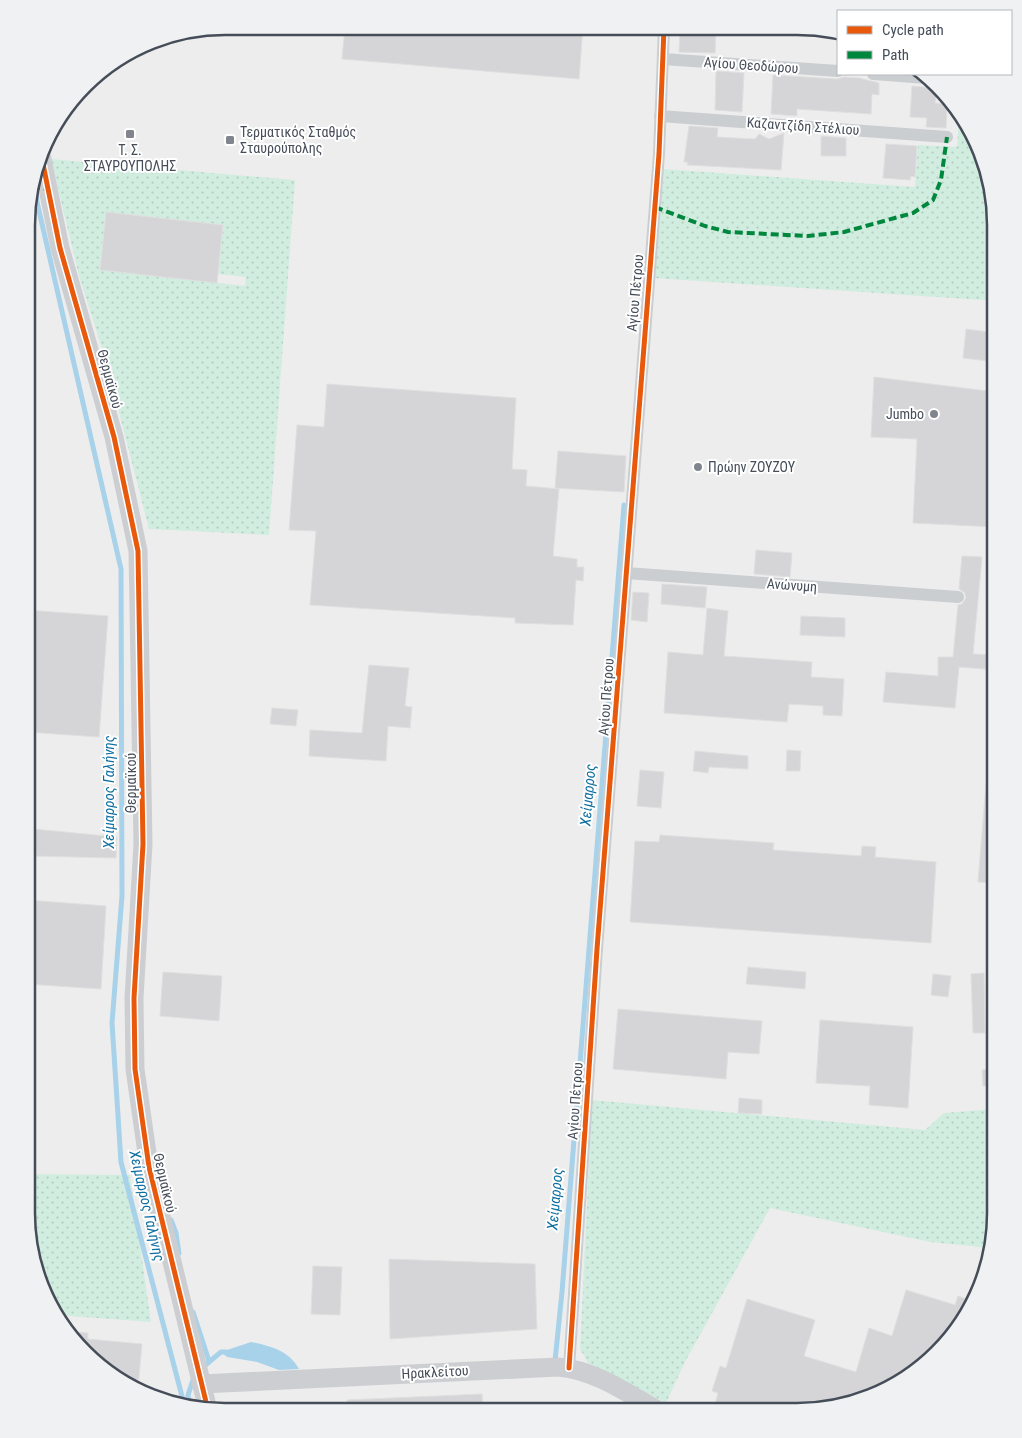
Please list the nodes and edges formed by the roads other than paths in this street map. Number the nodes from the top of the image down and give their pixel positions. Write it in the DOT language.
graph roads {
  1 [pos="664,35"];
  2 [pos="663,59"];
  3 [pos="837,71"];
  4 [pos="886,75"];
  5 [pos="917,77"];
  6 [pos="660,116"];
  7 [pos="947,137"];
  8 [pos="44,168"];
  9 [pos="626,573"];
  10 [pos="958,597"];
  11 [pos="569,1368"];
  12 [pos="201,1384"];
  13 [pos="206,1402"];
  14 [pos="645,1403"];
  1 -- 2 [label="street, Αγίου Πέτρου"];
  2 -- 3 [label="street, Αγίου Θεοδώρου"];
  2 -- 6 [label="street, Αγίου Πέτρου"];
  4 -- 5 [label="street"];
  6 -- 7 [label="street, Καζαντζίδη Στέλιου"];
  6 -- 9 [label="street, Αγίου Πέτρου"];
  8 -- 12 [label="street, Θερμαϊκού"];
  9 -- 10 [label="street, Ανώνυμη"];
  9 -- 11 [label="street, Αγίου Πέτρου"];
  11 -- 12 [label="street, Ηρακλείτου"];
  11 -- 14 [label="street, Ηρακλείτου"];
  12 -- 13 [label="street, Θερμαϊκού"];
}
